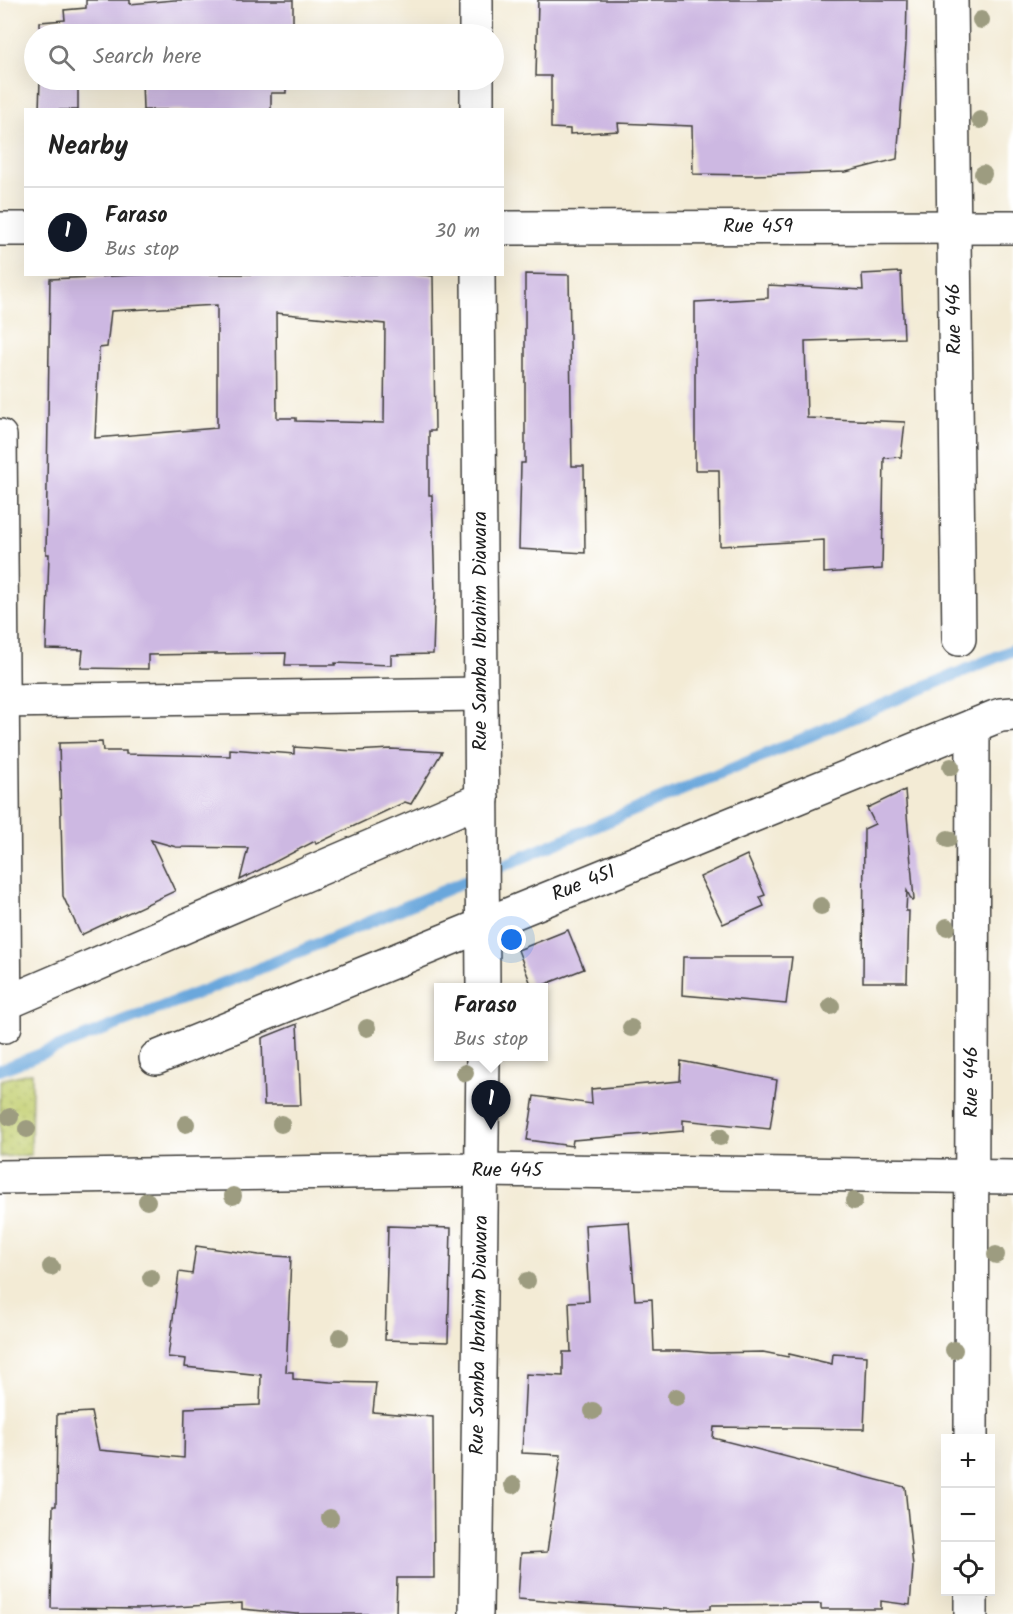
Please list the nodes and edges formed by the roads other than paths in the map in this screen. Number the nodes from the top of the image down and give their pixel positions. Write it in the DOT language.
graph roads {
  1 [pos="476,0"];
  2 [pos="951,0"];
  3 [pos="476,24"];
  4 [pos="477,90"];
  5 [pos="477,108"];
  6 [pos="954,227"];
  7 [pos="1013,227"];
  8 [pos="504,228"];
  9 [pos="0,229"];
  10 [pos="24,229"];
  11 [pos="478,276"];
  12 [pos="0,436"];
  13 [pos="959,639"];
  14 [pos="481,694"];
  15 [pos="1,702"];
  16 [pos="1013,714"];
  17 [pos="973,726"];
  18 [pos="482,799"];
  19 [pos="484,925"];
  20 [pos="483,983"];
  21 [pos="156,1058"];
  22 [pos="483,1061"];
  23 [pos="483,1170"];
  24 [pos="0,1177"];
  25 [pos="1013,1177"];
  26 [pos="972,1178"];
  27 [pos="971,1434"];
  28 [pos="971,1596"];
  29 [pos="476,1614"];
  30 [pos="971,1614"];
  1 -- 3 [label="street"];
  2 -- 6 [label="street, Rue 446"];
  4 -- 5 [label="street"];
  6 -- 7 [label="street, Rue 459"];
  6 -- 8 [label="street, Rue 459"];
  6 -- 13 [label="street, Rue 446"];
  9 -- 10 [label="street"];
  11 -- 14 [label="street, Rue Samba Ibrahim Diawara"];
  12 -- 15 [label="street"];
  14 -- 15 [label="street"];
  14 -- 18 [label="street, Rue Samba Ibrahim Diawara"];
  15 -- 18 [label="street"];
  16 -- 17 [label="street, Rue 451"];
  17 -- 19 [label="street, Rue 451"];
  17 -- 26 [label="street, Rue 446"];
  18 -- 19 [label="street, Rue Samba Ibrahim Diawara"];
  19 -- 20 [label="street, Rue Samba Ibrahim Diawara"];
  19 -- 21 [label="street, Rue 451"];
  22 -- 23 [label="street, Rue Samba Ibrahim Diawara"];
  23 -- 24 [label="street, Rue 445"];
  23 -- 26 [label="street, Rue 445"];
  23 -- 29 [label="street, Rue Samba Ibrahim Diawara"];
  25 -- 26 [label="street, Rue 445"];
  26 -- 27 [label="street, Rue 446"];
  28 -- 30 [label="street"];
}
